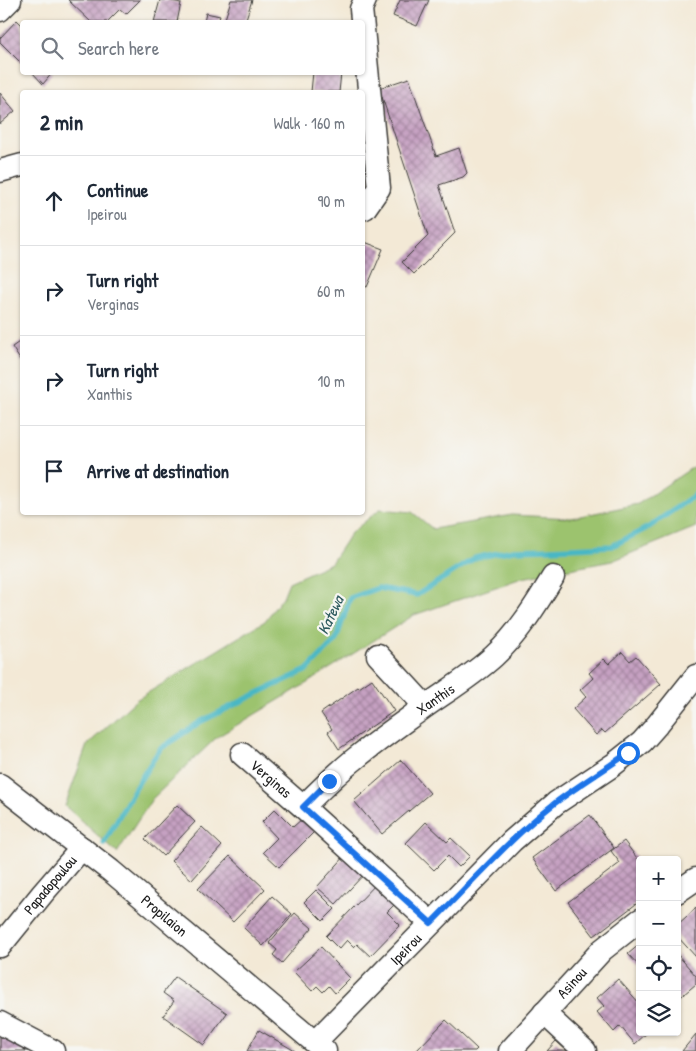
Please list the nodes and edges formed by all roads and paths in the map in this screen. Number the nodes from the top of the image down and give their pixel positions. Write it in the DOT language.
graph roads {
  1 [pos="10,0"];
  2 [pos="365,0"];
  3 [pos="0,10"];
  4 [pos="362,20"];
  5 [pos="365,48"];
  6 [pos="20,166"];
  7 [pos="0,171"];
  8 [pos="365,208"];
  9 [pos="553,577"];
  10 [pos="378,656"];
  11 [pos="696,676"];
  12 [pos="426,706"];
  13 [pos="242,754"];
  14 [pos="0,785"];
  15 [pos="303,807"];
  16 [pos="82,848"];
  17 [pos="431,923"];
  18 [pos="636,923"];
  19 [pos="0,946"];
  20 [pos="544,1014"];
  21 [pos="0,1023"];
  22 [pos="320,1046"];
  23 [pos="53,1051"];
  24 [pos="510,1051"];
  25 [pos="586,1051"];
  1 -- 3 [label="street"];
  2 -- 4 [label="street"];
  5 -- 8 [label="street"];
  6 -- 7 [label="street"];
  9 -- 12 [label="street, Xanthis"];
  10 -- 12 [label="street"];
  11 -- 17 [label="street, Ipeirou"];
  12 -- 15 [label="street, Xanthis"];
  13 -- 15 [label="street, Verginas"];
  14 -- 16 [label="street, Propilaion"];
  15 -- 17 [label="street, Verginas"];
  16 -- 19 [label="street, Papadopoulou"];
  16 -- 22 [label="street, Propilaion"];
  17 -- 22 [label="street, Ipeirou"];
  18 -- 20 [label="street, Asinou"];
  20 -- 24 [label="street, Asinou"];
  20 -- 25 [label="street"];
  21 -- 23 [label="street"];
}
